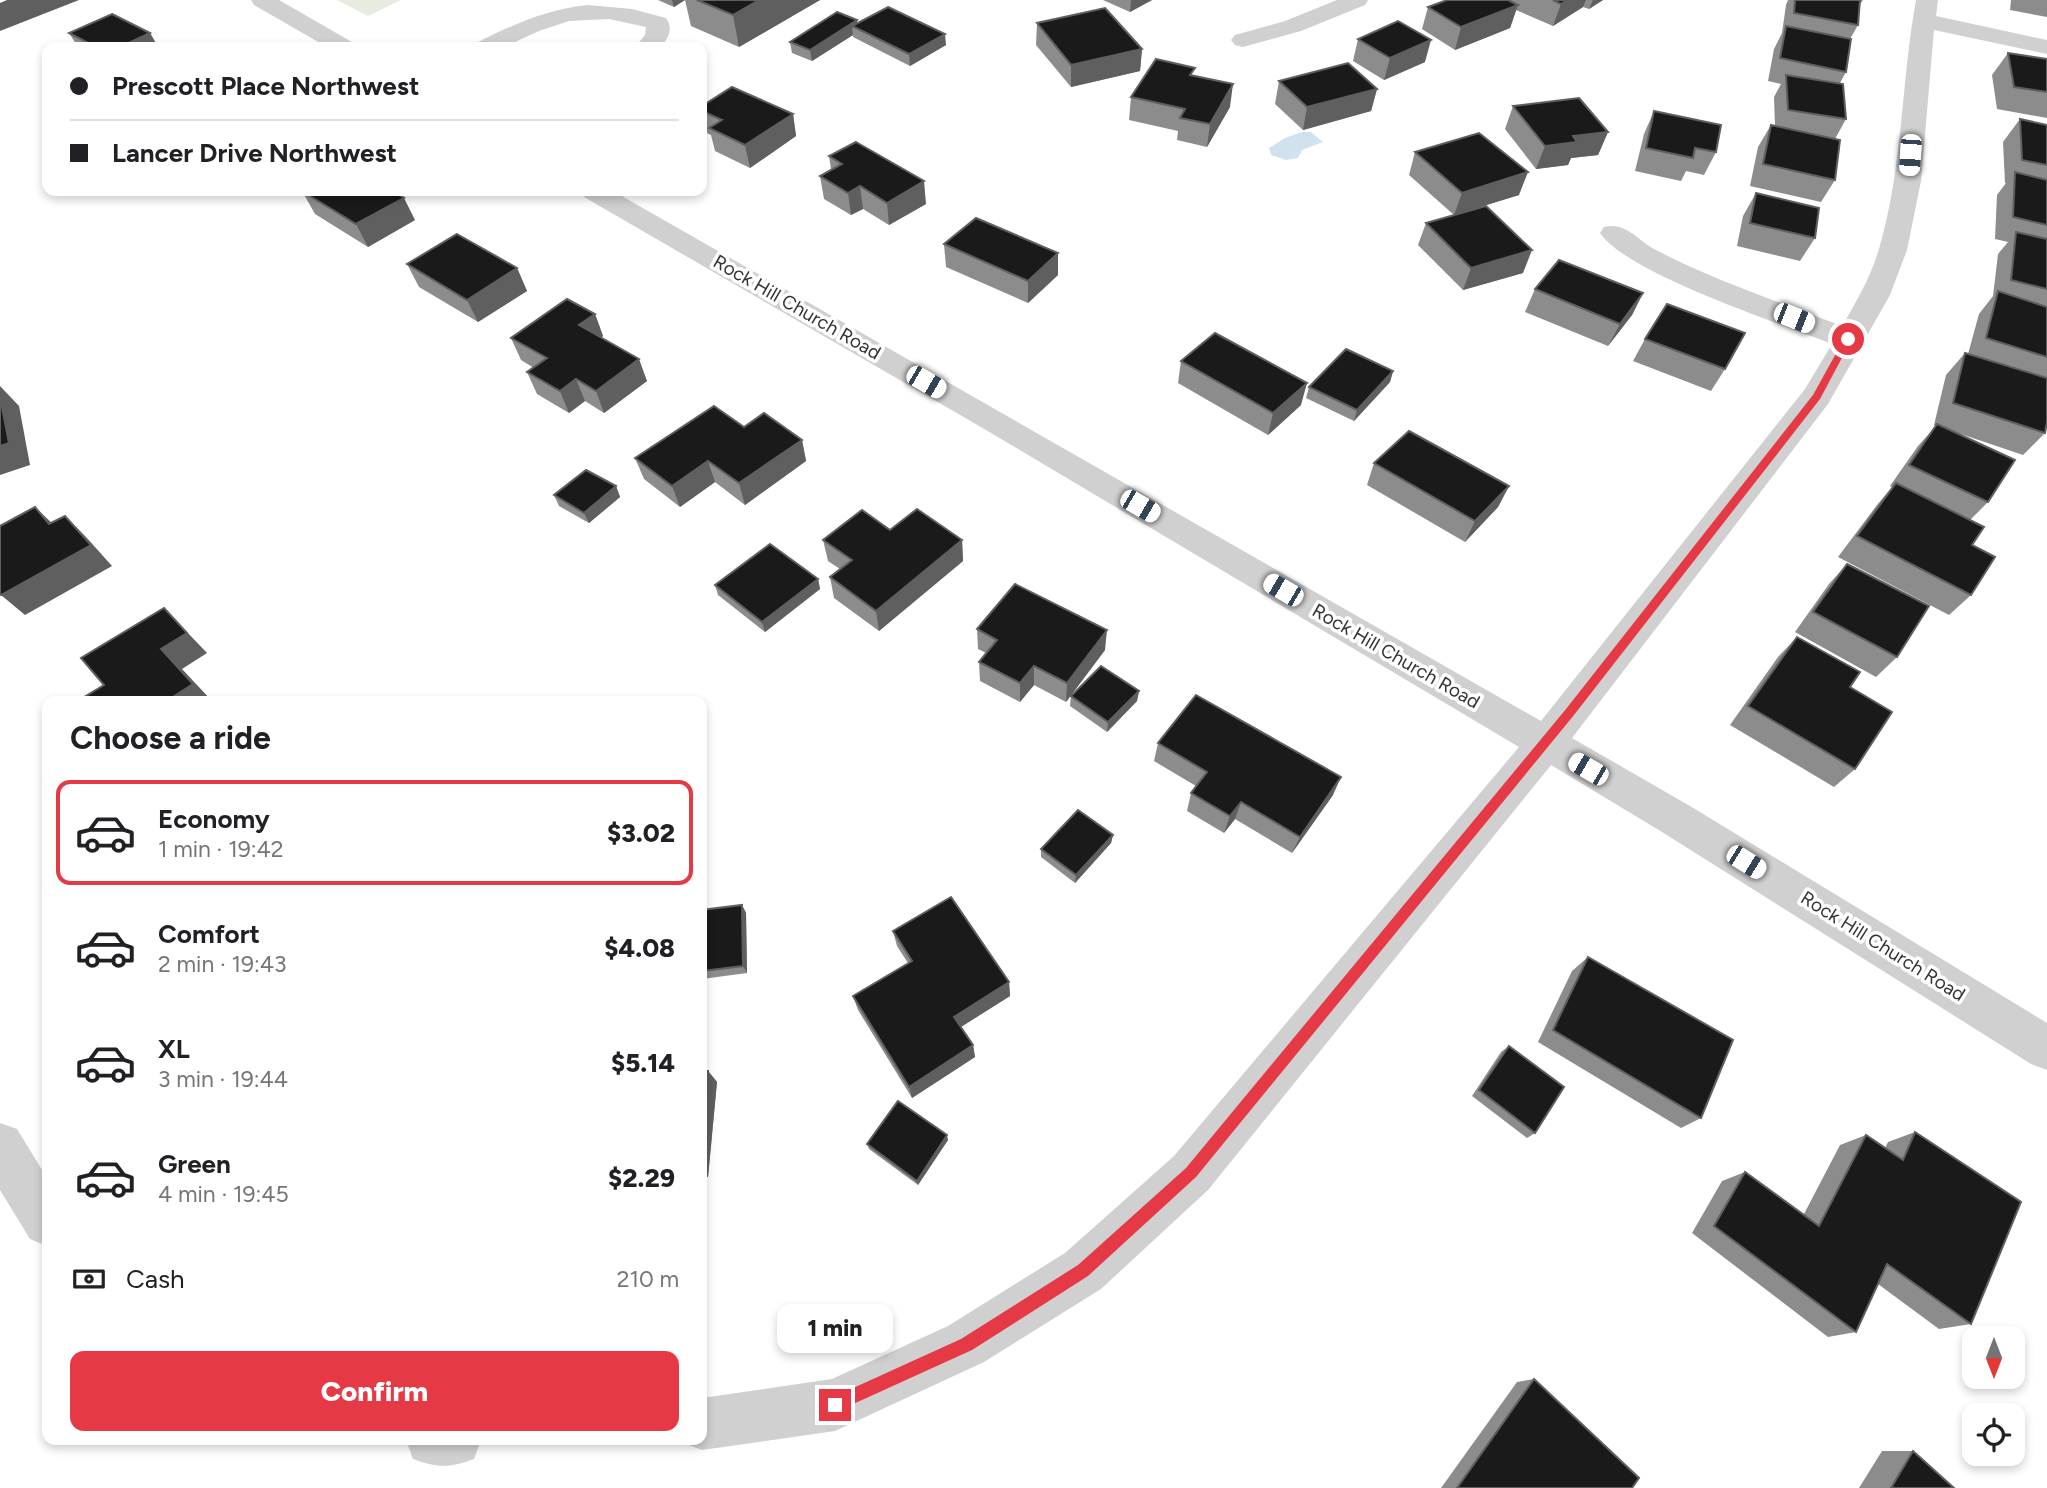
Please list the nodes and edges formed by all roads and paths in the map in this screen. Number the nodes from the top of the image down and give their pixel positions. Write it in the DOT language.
graph roads {
  1 [pos="262,0"];
  2 [pos="1357,0"];
  3 [pos="1926,11"];
  4 [pos="1243,40"];
  5 [pos="335,42"];
  6 [pos="496,42"];
  7 [pos="652,42"];
  8 [pos="2047,47"];
  9 [pos="603,196"];
  10 [pos="1614,233"];
  11 [pos="1848,339"];
  12 [pos="1545,744"];
  13 [pos="2047,1048"];
  14 [pos="0,1146"];
  15 [pos="42,1214"];
  16 [pos="707,1423"];
  1 -- 5 [label="street"];
  2 -- 4 [label="street"];
  3 -- 8 [label="street"];
  3 -- 11 [label="street"];
  6 -- 7 [label="street"];
  9 -- 12 [label="street, Rock Hill Church Road"];
  10 -- 11 [label="street"];
  11 -- 12 [label="street"];
  12 -- 13 [label="street, Rock Hill Church Road"];
  12 -- 16 [label="street"];
  14 -- 15 [label="street"];
}
